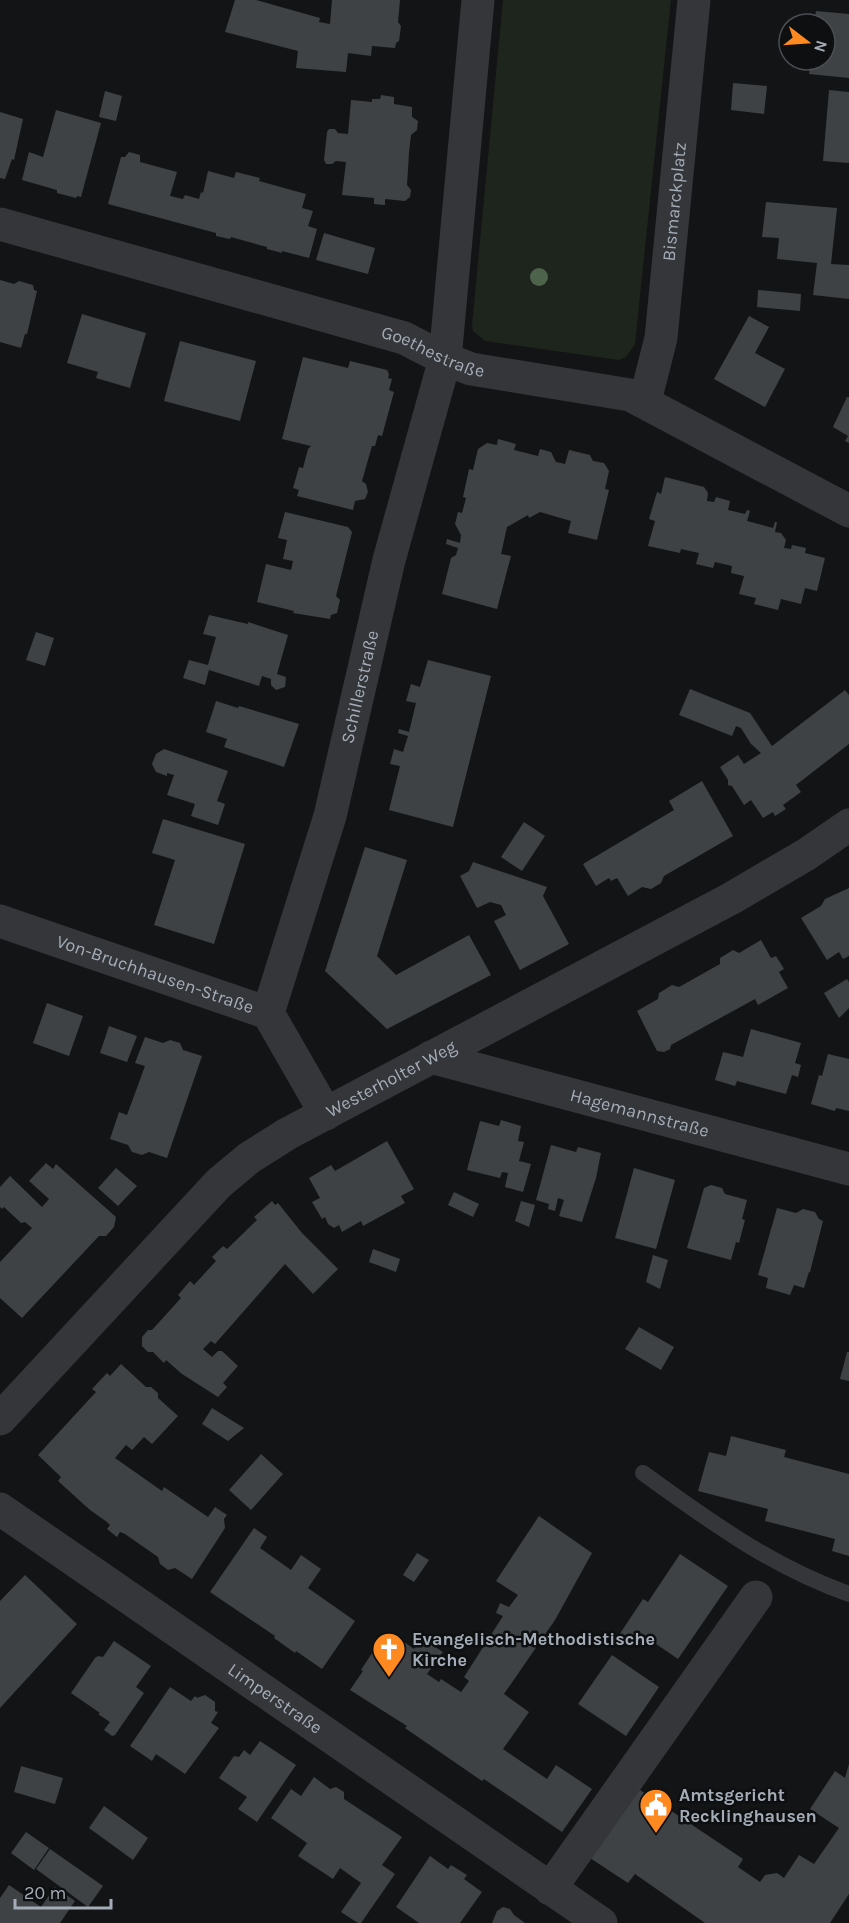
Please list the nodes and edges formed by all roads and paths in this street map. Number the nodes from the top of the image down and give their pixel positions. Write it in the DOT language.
graph roads {
  1 [pos="478,0"];
  2 [pos="694,0"];
  3 [pos="0,224"];
  4 [pos="445,359"];
  5 [pos="645,401"];
  6 [pos="849,511"];
  7 [pos="849,825"];
  8 [pos="0,921"];
  9 [pos="268,1013"];
  10 [pos="431,1057"];
  11 [pos="326,1114"];
  12 [pos="849,1169"];
  13 [pos="0,1419"];
  14 [pos="643,1473"];
  15 [pos="0,1509"];
  16 [pos="849,1594"];
  17 [pos="756,1597"];
  18 [pos="550,1889"];
  19 [pos="601,1923"];
  1 -- 4 [label="street"];
  2 -- 5 [label="street, Bismarckplatz"];
  3 -- 4 [label="street, Goethestraße"];
  4 -- 5 [label="street, Goethestraße"];
  4 -- 9 [label="street, Schillerstraße"];
  5 -- 6 [label="street, Goethestraße"];
  7 -- 10 [label="street, Westerholter Weg"];
  8 -- 9 [label="street, Von-Bruchhausen-Straße"];
  9 -- 11 [label="street, Von-Bruchhausen-Straße"];
  10 -- 11 [label="street, Westerholter Weg"];
  10 -- 12 [label="street, Hagemannstraße"];
  11 -- 13 [label="street, Westerholter Weg"];
  14 -- 16 [label="lane"];
  15 -- 18 [label="street, Limperstraße"];
  17 -- 18 [label="street"];
  18 -- 19 [label="street, Limperstraße"];
}
